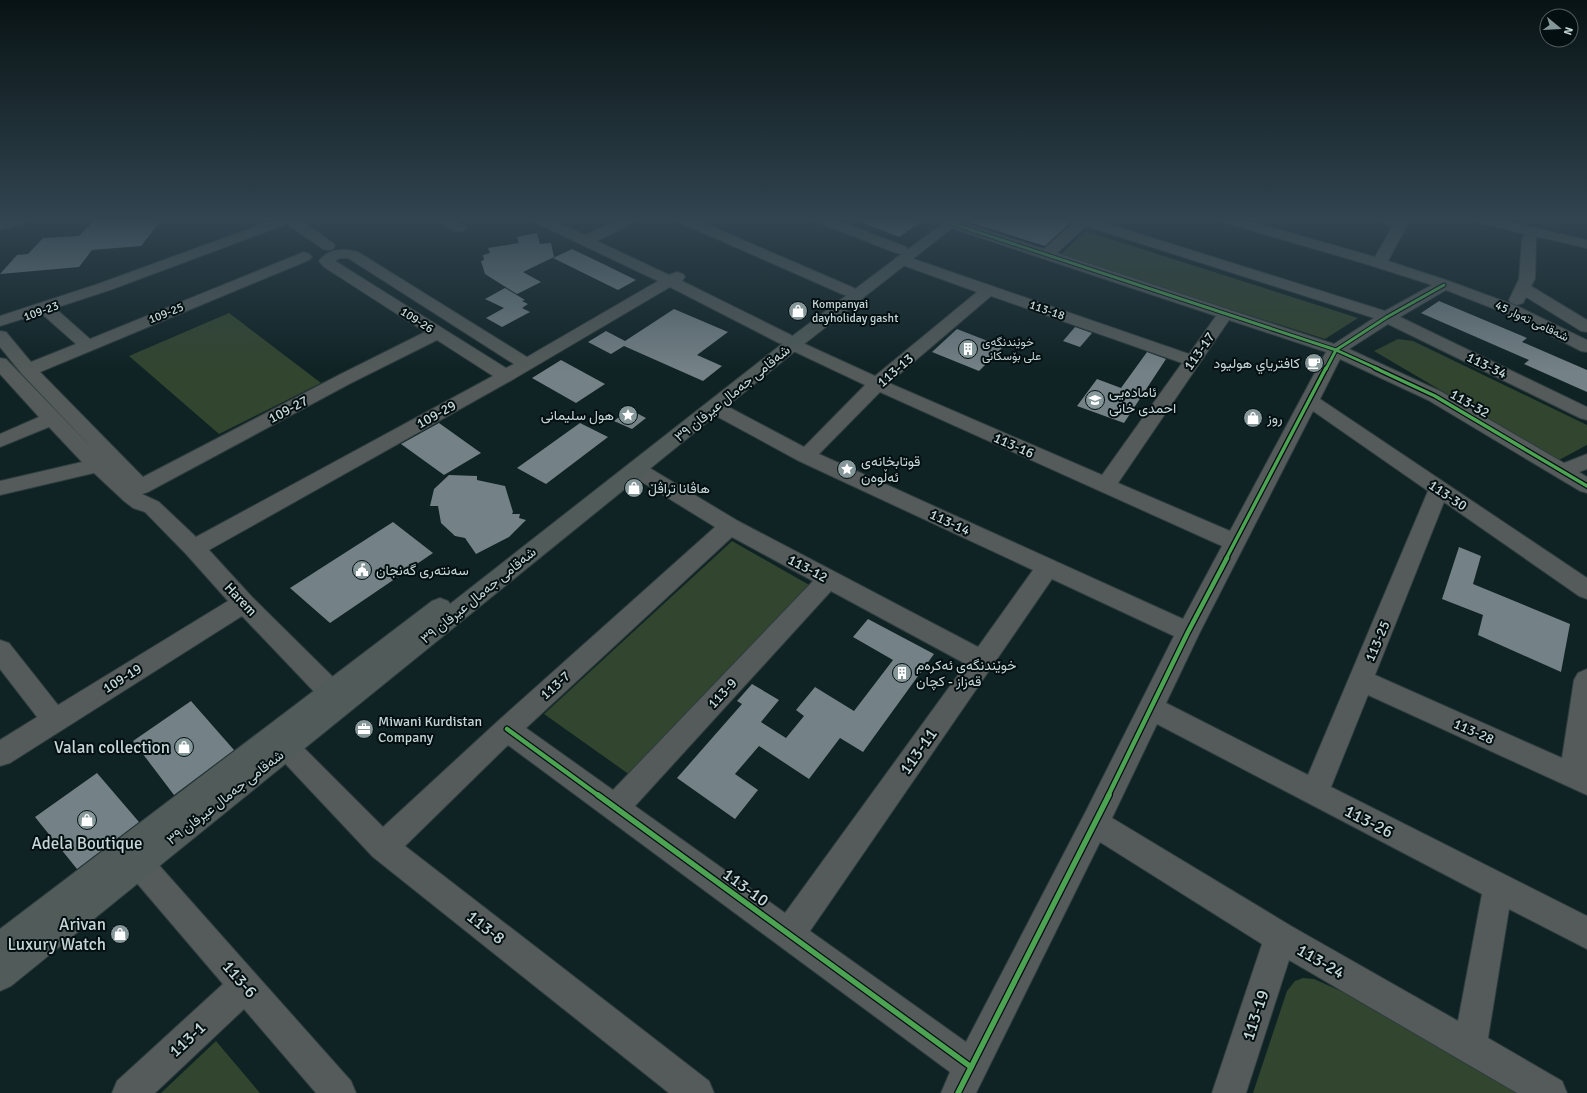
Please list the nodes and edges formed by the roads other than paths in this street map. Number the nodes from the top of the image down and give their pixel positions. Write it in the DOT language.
graph roads {
  1 [pos="152,269"];
  2 [pos="275,269"];
  3 [pos="337,269"];
  4 [pos="375,269"];
  5 [pos="652,269"];
  6 [pos="799,269"];
  7 [pos="880,269"];
  8 [pos="883,269"];
  9 [pos="937,269"];
  10 [pos="1090,269"];
  11 [pos="1237,269"];
  12 [pos="1397,269"];
  13 [pos="1527,269"];
  14 [pos="673,279"];
  15 [pos="1444,285"];
  16 [pos="104,287"];
  17 [pos="1523,288"];
  18 [pos="848,290"];
  19 [pos="989,290"];
  20 [pos="46,309"];
  21 [pos="1512,310"];
  22 [pos="1224,316"];
  23 [pos="1387,317"];
  24 [pos="0,321"];
  25 [pos="0,325"];
  26 [pos="1587,327"];
  27 [pos="437,333"];
  28 [pos="0,336"];
  29 [pos="790,339"];
  30 [pos="88,346"];
  31 [pos="1587,347"];
  32 [pos="1336,350"];
  33 [pos="1192,361"];
  34 [pos="526,364"];
  35 [pos="13,370"];
  36 [pos="506,376"];
  37 [pos="877,384"];
  38 [pos="1309,400"];
  39 [pos="714,407"];
  40 [pos="1587,414"];
  41 [pos="51,419"];
  42 [pos="0,441"];
  43 [pos="806,456"];
  44 [pos="1587,461"];
  45 [pos="97,465"];
  46 [pos="636,469"];
  47 [pos="1564,472"];
  48 [pos="1105,486"];
  49 [pos="1587,486"];
  50 [pos="141,487"];
  51 [pos="0,488"];
  52 [pos="1440,489"];
  53 [pos="152,507"];
  54 [pos="730,526"];
  55 [pos="1236,543"];
  56 [pos="194,548"];
  57 [pos="1048,567"];
  58 [pos="828,579"];
  59 [pos="1587,590"];
  60 [pos="244,603"];
  61 [pos="1188,632"];
  62 [pos="0,650"];
  63 [pos="982,661"];
  64 [pos="1360,680"];
  65 [pos="1587,680"];
  66 [pos="337,697"];
  67 [pos="1151,708"];
  68 [pos="54,720"];
  69 [pos="507,729"];
  70 [pos="287,748"];
  71 [pos="0,754"];
  72 [pos="1580,778"];
  73 [pos="1315,793"];
  74 [pos="615,808"];
  75 [pos="1095,823"];
  76 [pos="383,847"];
  77 [pos="140,865"];
  78 [pos="1498,887"];
  79 [pos="1587,933"];
  80 [pos="789,934"];
  81 [pos="1280,937"];
  82 [pos="0,949"];
  83 [pos="0,975"];
  84 [pos="246,985"];
  85 [pos="1470,1047"];
  86 [pos="971,1067"];
  87 [pos="688,1090"];
  88 [pos="129,1093"];
  89 [pos="339,1093"];
  90 [pos="958,1093"];
  91 [pos="1229,1093"];
  92 [pos="1550,1093"];
  1 -- 16 [label="street, 109-23"];
  2 -- 30 [label="street, 109-25"];
  3 -- 27 [label="street, 109-26"];
  4 -- 34 [label="street, 109-26"];
  5 -- 14 [label="street, 113-16"];
  6 -- 18 [label="street"];
  7 -- 18 [label="main road, شەقامی جەمال عیرفان ٣٩"];
  8 -- 29 [label="main road, شەقامی جەمال عیرفان ٣٩"];
  9 -- 19 [label="street, 113-18"];
  10 -- 32 [label="street, 113-32"];
  11 -- 23 [label="street, 113-34"];
  12 -- 15 [label="street, شەقامی تەوار 45"];
  13 -- 17 [label="street"];
  14 -- 29 [label="street, 113-16"];
  14 -- 34 [label="street, 109-29"];
  15 -- 21 [label="street, شەقامی تەوار 45"];
  15 -- 23 [label="street"];
  16 -- 20 [label="street, 109-23"];
  16 -- 24 [label="street, 109-23"];
  17 -- 21 [label="street"];
  17 -- 26 [label="street"];
  18 -- 29 [label="main road, شەقامی جەمال عیرفان ٣٩"];
  19 -- 33 [label="street, 113-18"];
  19 -- 37 [label="street, 113-13"];
  20 -- 25 [label="street, 109-23"];
  20 -- 30 [label="street"];
  21 -- 31 [label="street, شەقامی تەوار 45"];
  22 -- 33 [label="street, 113-17"];
  23 -- 32 [label="street"];
  23 -- 40 [label="street, 113-34"];
  27 -- 36 [label="street, 109-26"];
  27 -- 50 [label="street, 109-27"];
  28 -- 35 [label="street, Harem"];
  29 -- 37 [label="street, 113-16"];
  29 -- 39 [label="main road, شەقامی جەمال عیرفان ٣٩"];
  29 -- 66 [label="main road, شەقامی جەمال عیرفان ٣٩"];
  30 -- 35 [label="street, 109-25"];
  32 -- 38 [label="street"];
  32 -- 47 [label="street, 113-32"];
  33 -- 48 [label="street, 113-17"];
  34 -- 36 [label="street, 109-29"];
  35 -- 41 [label="street, Harem"];
  35 -- 50 [label="street, Harem"];
  36 -- 56 [label="street, 109-29"];
  37 -- 43 [label="street, 113-13"];
  37 -- 48 [label="street, 113-16"];
  38 -- 52 [label="street, 113-30"];
  38 -- 55 [label="street"];
  39 -- 43 [label="street, 113-14"];
  39 -- 46 [label="main road, شەقامی جەمال عیرفان ٣٩"];
  41 -- 42 [label="street"];
  41 -- 45 [label="street, Harem"];
  43 -- 57 [label="street, 113-14"];
  44 -- 47 [label="street"];
  45 -- 51 [label="street"];
  45 -- 53 [label="street, Harem"];
  46 -- 54 [label="street, 113-12"];
  46 -- 66 [label="main road, شەقامی جەمال عیرفان ٣٩"];
  47 -- 49 [label="street, 113-32"];
  48 -- 55 [label="street, 113-16"];
  50 -- 53 [label="street, Harem"];
  52 -- 59 [label="street, 113-30"];
  52 -- 64 [label="street, 113-25"];
  53 -- 56 [label="street, Harem"];
  54 -- 58 [label="street, 113-12"];
  54 -- 69 [label="street, 113-7"];
  55 -- 61 [label="street"];
  56 -- 60 [label="street, Harem"];
  57 -- 61 [label="street, 113-14"];
  57 -- 63 [label="street, 113-11"];
  58 -- 63 [label="street, 113-12"];
  58 -- 74 [label="street, 113-9"];
  60 -- 66 [label="street, Harem"];
  60 -- 68 [label="street, 109-19"];
  61 -- 67 [label="street"];
  62 -- 68 [label="street"];
  63 -- 80 [label="street, 113-11"];
  64 -- 72 [label="street, 113-28"];
  64 -- 73 [label="street, 113-25"];
  65 -- 72 [label="street"];
  66 -- 70 [label="main road, شەقامی جەمال عیرفان ٣٩"];
  66 -- 82 [label="main road, شەقامی جەمال عیرفان ٣٩"];
  67 -- 73 [label="street, 113-26"];
  67 -- 75 [label="street"];
  68 -- 71 [label="street, 109-19"];
  69 -- 74 [label="street, 113-10"];
  69 -- 76 [label="street, 113-7"];
  70 -- 76 [label="street, 113-8"];
  70 -- 77 [label="main road, شەقامی جەمال عیرفان ٣٩"];
  73 -- 78 [label="street, 113-26"];
  74 -- 80 [label="street, 113-10"];
  75 -- 81 [label="street, 113-24"];
  75 -- 86 [label="street"];
  76 -- 87 [label="street, 113-8"];
  77 -- 83 [label="main road, شەقامی جەمال عیرفان ٣٩"];
  77 -- 84 [label="street, 113-6"];
  78 -- 79 [label="street, 113-26"];
  78 -- 85 [label="street"];
  80 -- 86 [label="street, 113-10"];
  81 -- 85 [label="street, 113-24"];
  81 -- 91 [label="street, 113-19"];
  84 -- 88 [label="street, 113-1"];
  84 -- 89 [label="street, 113-6"];
  85 -- 92 [label="street, 113-24"];
  86 -- 90 [label="street"];
}
